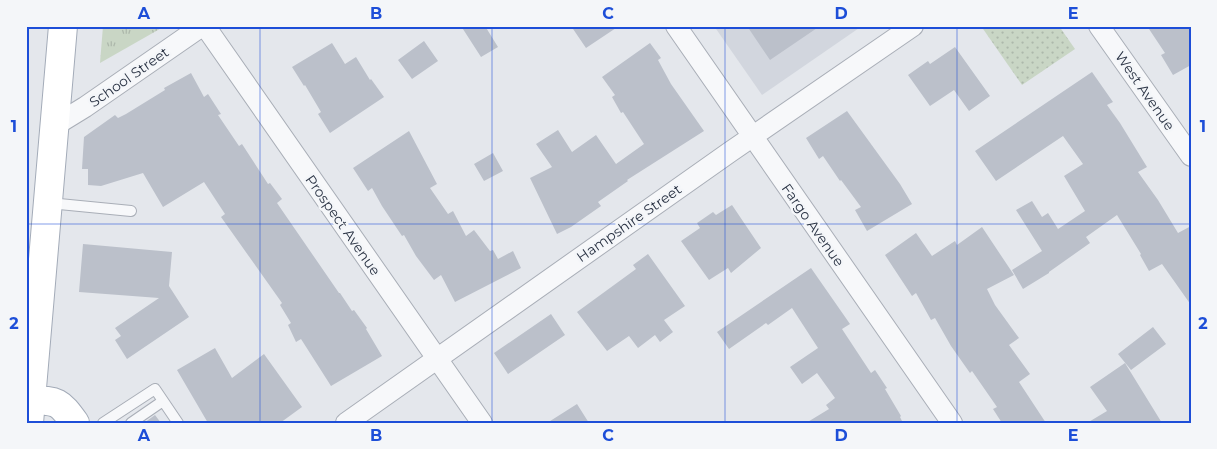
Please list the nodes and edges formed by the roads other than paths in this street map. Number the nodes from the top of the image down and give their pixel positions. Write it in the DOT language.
graph roads {
  1 [pos="63,26"];
  2 [pos="204,26"];
  3 [pos="676,26"];
  4 [pos="914,26"];
  5 [pos="1099,26"];
  6 [pos="54,126"];
  7 [pos="752,137"];
  8 [pos="1191,156"];
  9 [pos="48,203"];
  10 [pos="131,211"];
  11 [pos="436,359"];
  12 [pos="163,401"];
  13 [pos="30,411"];
  14 [pos="118,413"];
  15 [pos="176,420"];
  16 [pos="75,423"];
  17 [pos="103,423"];
  18 [pos="125,423"];
  19 [pos="131,423"];
  20 [pos="165,423"];
  21 [pos="346,423"];
  22 [pos="482,423"];
  23 [pos="952,423"];
  1 -- 6 [label="main road"];
  2 -- 6 [label="street, School Street"];
  2 -- 11 [label="street, Prospect Avenue"];
  3 -- 7 [label="street, Fargo Avenue"];
  4 -- 7 [label="street, Hampshire Street"];
  5 -- 8 [label="street, West Avenue"];
  6 -- 9 [label="main road"];
  7 -- 11 [label="street, Hampshire Street"];
  7 -- 23 [label="street, Fargo Avenue"];
  9 -- 10 [label="lane"];
  9 -- 13 [label="main road"];
  11 -- 21 [label="street, Hampshire Street"];
  11 -- 22 [label="street, Prospect Avenue"];
  12 -- 14 [label="lane"];
  12 -- 15 [label="lane"];
  12 -- 19 [label="lane"];
  13 -- 16 [label="main road"];
  14 -- 17 [label="lane"];
  14 -- 18 [label="lane"];
  15 -- 20 [label="lane"];
}
